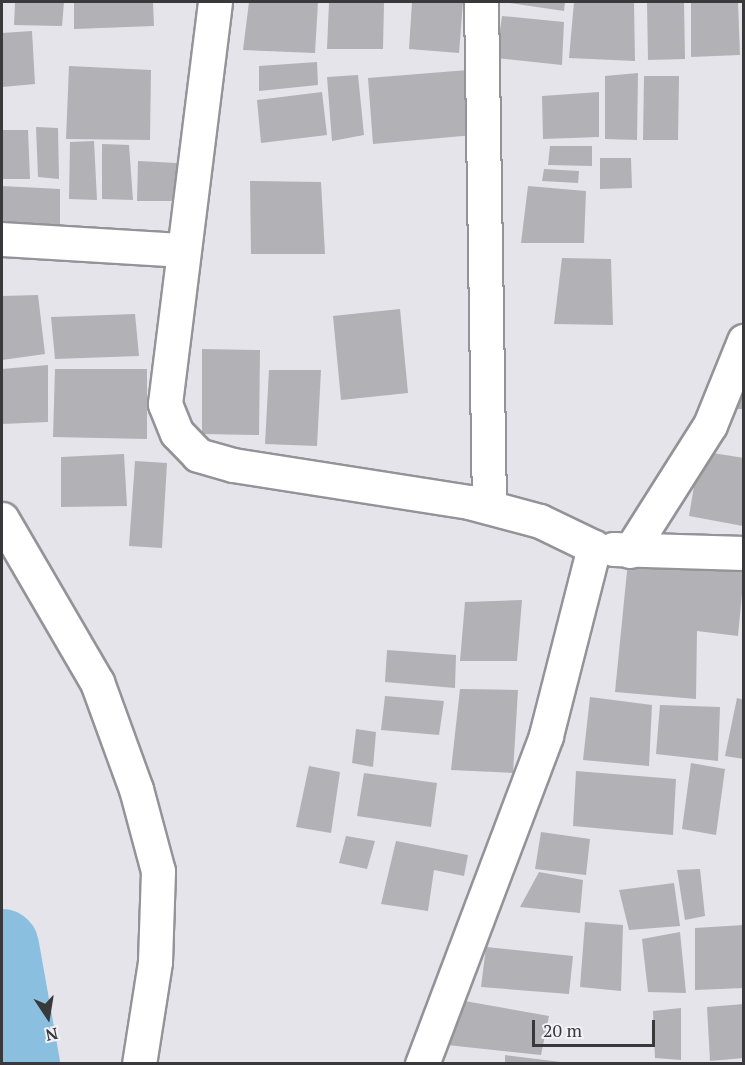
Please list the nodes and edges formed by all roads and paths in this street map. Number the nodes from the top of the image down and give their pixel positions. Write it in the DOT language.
graph roads {
  1 [pos="215,2"];
  2 [pos="481,2"];
  3 [pos="2,238"];
  4 [pos="180,250"];
  5 [pos="744,341"];
  6 [pos="489,507"];
  7 [pos="2,519"];
  8 [pos="594,547"];
  9 [pos="630,551"];
  10 [pos="744,553"];
  11 [pos="139,1064"];
  12 [pos="422,1064"];
  1 -- 4 [label="street"];
  2 -- 6 [label="street"];
  3 -- 4 [label="street"];
  4 -- 6 [label="street"];
  5 -- 9 [label="street"];
  6 -- 8 [label="street"];
  7 -- 11 [label="street"];
  8 -- 9 [label="street"];
  8 -- 12 [label="street"];
  9 -- 10 [label="street"];
}
